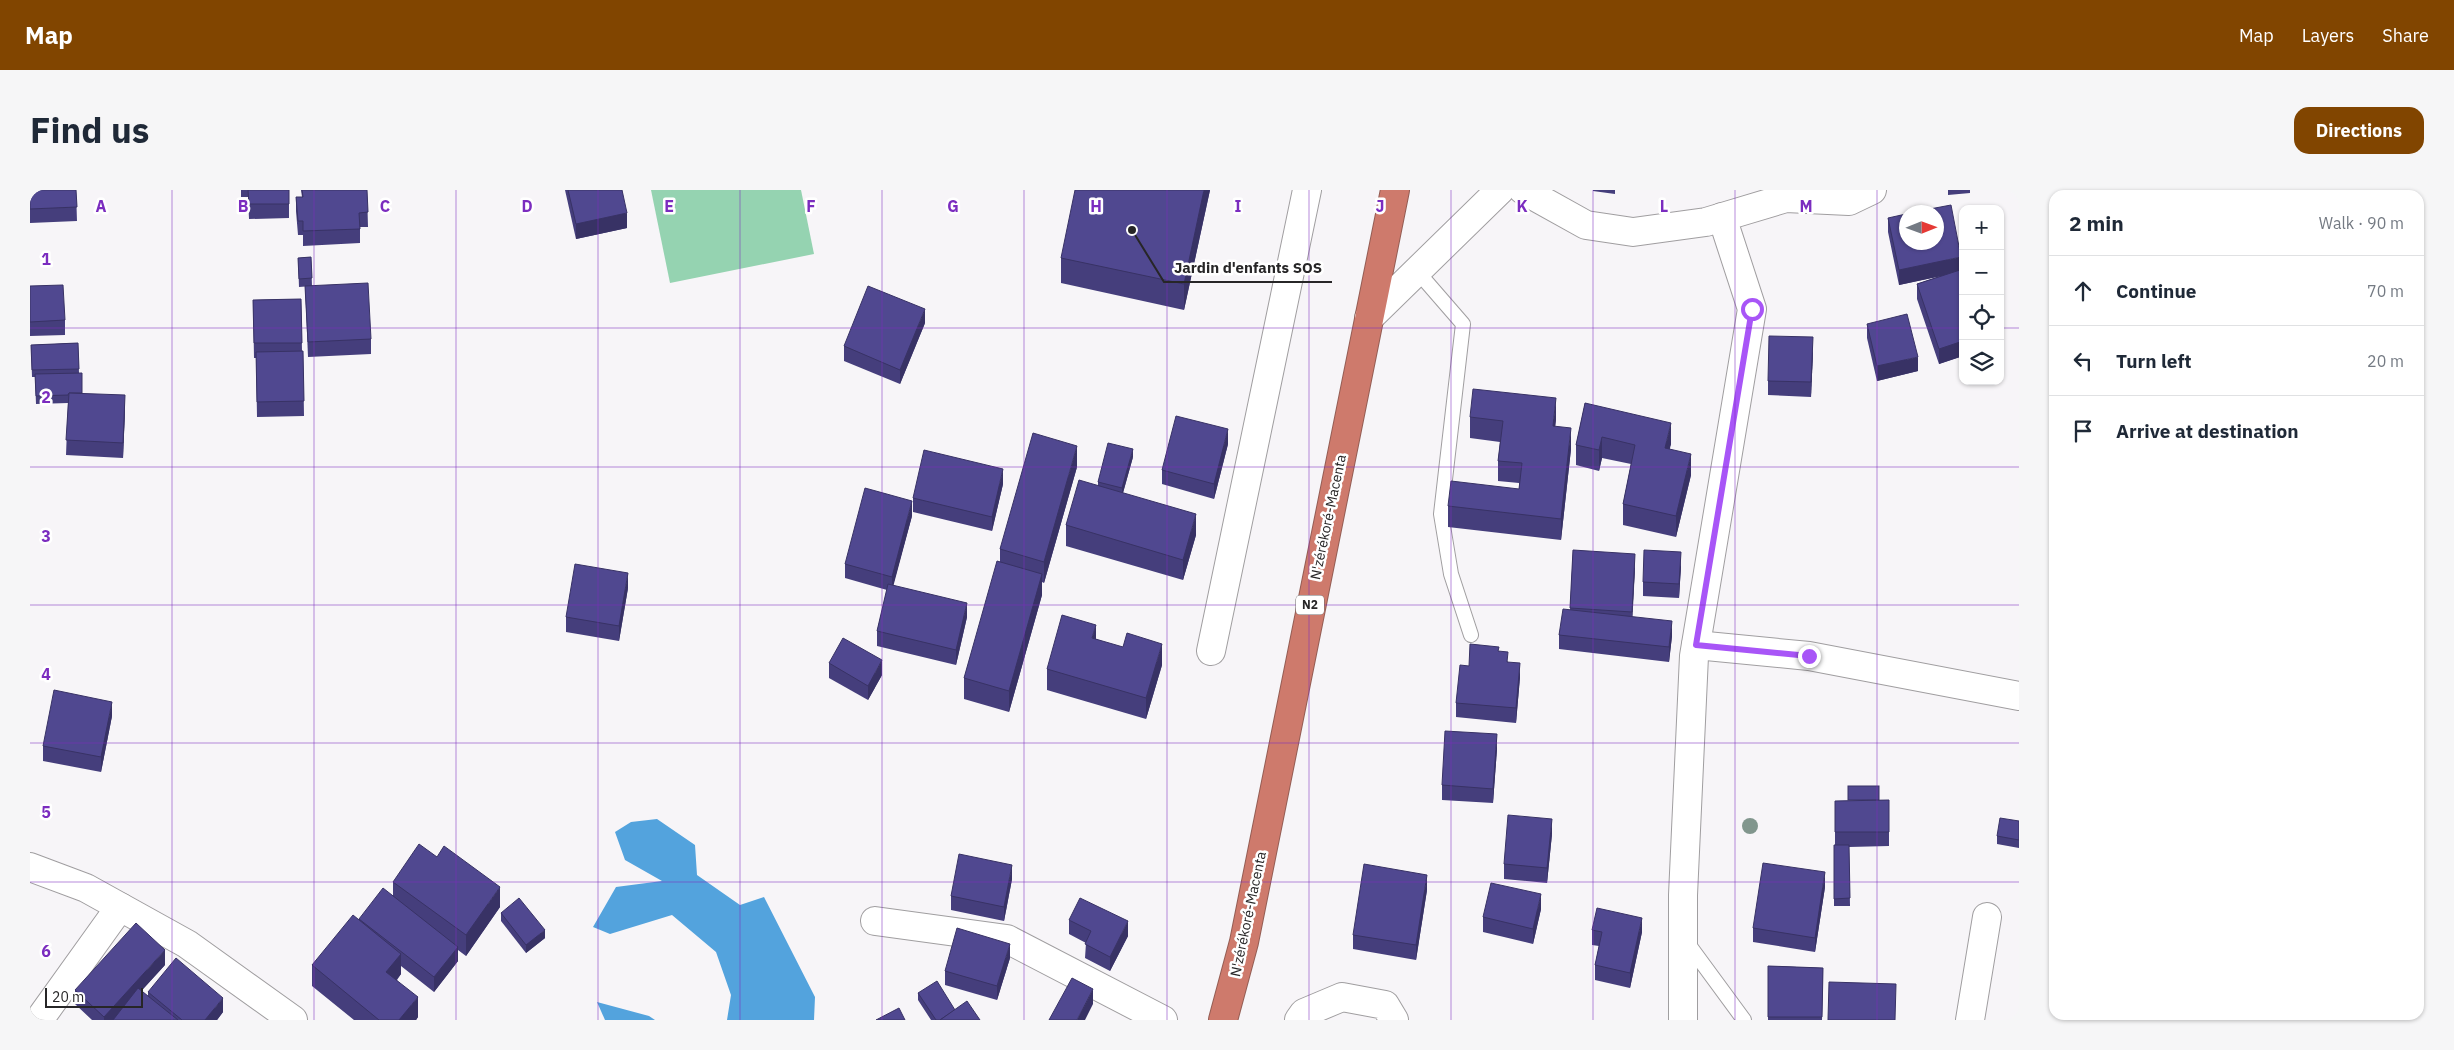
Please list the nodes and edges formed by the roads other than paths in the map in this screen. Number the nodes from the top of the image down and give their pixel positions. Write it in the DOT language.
graph roads {
  1 [pos="1307,190"];
  2 [pos="1395,190"];
  3 [pos="1500,190"];
  4 [pos="1523,190"];
  5 [pos="1872,190"];
  6 [pos="1722,217"];
  7 [pos="1417,271"];
  8 [pos="1369,318"];
  9 [pos="1471,635"];
  10 [pos="1696,645"];
  11 [pos="1211,651"];
  12 [pos="2019,696"];
  13 [pos="30,867"];
  14 [pos="120,907"];
  15 [pos="1987,917"];
  16 [pos="875,921"];
  17 [pos="1683,936"];
  18 [pos="39,1020"];
  19 [pos="293,1020"];
  20 [pos="1163,1020"];
  21 [pos="1223,1020"];
  22 [pos="1299,1020"];
  23 [pos="1394,1020"];
  24 [pos="1683,1020"];
  25 [pos="1744,1020"];
  26 [pos="1970,1020"];
  1 -- 11 [label="street"];
  2 -- 8 [label="highway, N'zérékoré-Macenta / N2"];
  3 -- 7 [label="street"];
  4 -- 6 [label="street"];
  5 -- 6 [label="street"];
  6 -- 10 [label="street"];
  7 -- 8 [label="street"];
  7 -- 9 [label="lane"];
  8 -- 21 [label="highway, N'zérékoré-Macenta / N2"];
  10 -- 12 [label="street"];
  10 -- 17 [label="street"];
  13 -- 14 [label="street"];
  14 -- 18 [label="street"];
  14 -- 19 [label="street"];
  15 -- 26 [label="street"];
  16 -- 20 [label="street"];
  17 -- 24 [label="street"];
  17 -- 25 [label="lane"];
  22 -- 23 [label="street"];
}
